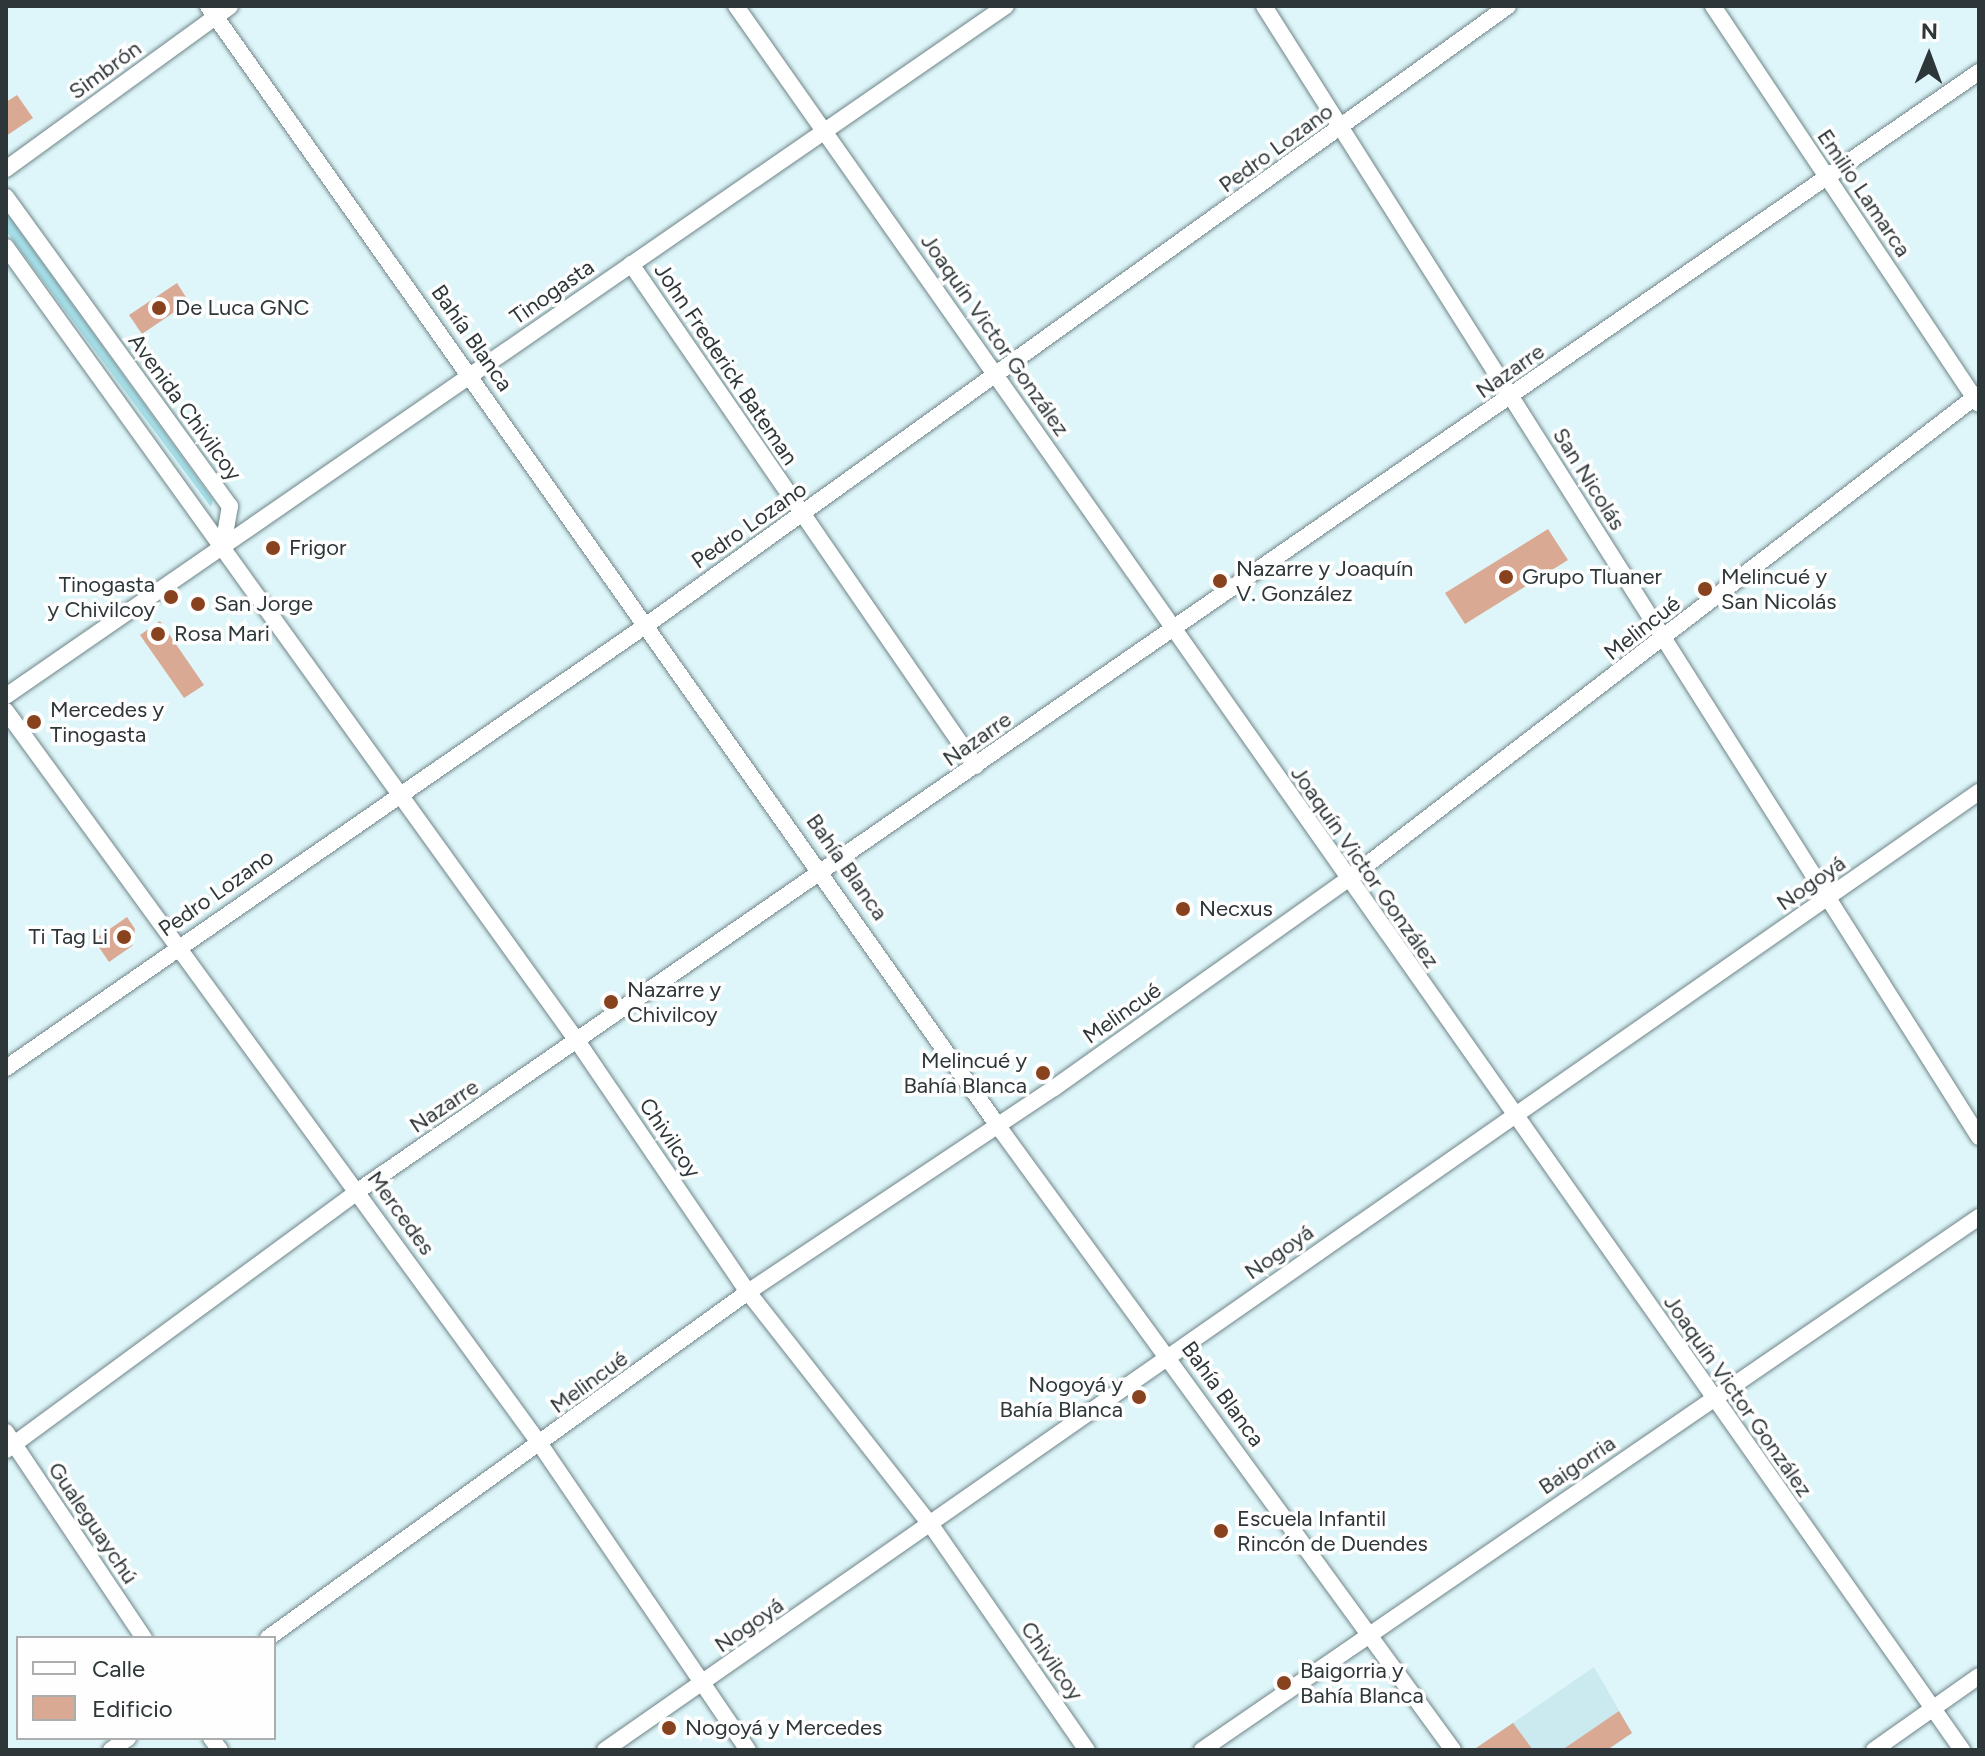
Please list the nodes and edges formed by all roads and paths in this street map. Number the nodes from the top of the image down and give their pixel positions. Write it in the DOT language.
graph roads {
  1 [pos="230,6"];
  2 [pos="736,6"];
  3 [pos="1006,6"];
  4 [pos="1264,6"];
  5 [pos="1508,6"];
  6 [pos="1713,6"];
  7 [pos="212,11"];
  8 [pos="1979,72"];
  9 [pos="1344,127"];
  10 [pos="826,132"];
  11 [pos="6,169"];
  12 [pos="1827,177"];
  13 [pos="6,197"];
  14 [pos="6,247"];
  15 [pos="631,264"];
  16 [pos="472,375"];
  17 [pos="997,375"];
  18 [pos="1512,396"];
  19 [pos="1977,399"];
  20 [pos="803,515"];
  21 [pos="223,545"];
  22 [pos="648,624"];
  23 [pos="1174,629"];
  24 [pos="1663,641"];
  25 [pos="6,696"];
  26 [pos="6,711"];
  27 [pos="976,766"];
  28 [pos="1979,792"];
  29 [pos="398,795"];
  30 [pos="823,870"];
  31 [pos="1347,880"];
  32 [pos="1825,900"];
  33 [pos="178,946"];
  34 [pos="578,1042"];
  35 [pos="6,1068"];
  36 [pos="1512,1117"];
  37 [pos="998,1126"];
  38 [pos="1979,1137"];
  39 [pos="358,1191"];
  40 [pos="1979,1217"];
  41 [pos="748,1292"];
  42 [pos="1169,1355"];
  43 [pos="1713,1399"];
  44 [pos="9,1442"];
  45 [pos="540,1444"];
  46 [pos="931,1525"];
  47 [pos="1369,1634"];
  48 [pos="143,1636"];
  49 [pos="271,1636"];
  50 [pos="1979,1676"];
  51 [pos="705,1682"];
  52 [pos="1933,1709"];
  53 [pos="605,1750"];
  54 [pos="748,1750"];
  55 [pos="1087,1750"];
  56 [pos="1202,1750"];
  57 [pos="1453,1750"];
  58 [pos="1874,1750"];
  59 [pos="1962,1750"];
  1 -- 7 [label="street, Simbrón"];
  2 -- 10 [label="street, Joaquín Victor González"];
  3 -- 10 [label="street, Tinogasta"];
  4 -- 9 [label="street, San Nicolás"];
  5 -- 9 [label="street, Pedro Lozano"];
  6 -- 12 [label="street, Emilio Lamarca"];
  7 -- 11 [label="street, Simbrón"];
  7 -- 16 [label="street, Bahía Blanca"];
  8 -- 12 [label="street, Nazarre"];
  9 -- 17 [label="street, Pedro Lozano"];
  9 -- 18 [label="street, San Nicolás"];
  10 -- 15 [label="street, Tinogasta"];
  10 -- 17 [label="street, Joaquín Victor González"];
  12 -- 18 [label="street, Nazarre"];
  12 -- 19 [label="street, Emilio Lamarca"];
  13 -- 21 [label="street, Avenida Chivilcoy"];
  14 -- 21 [label="street"];
  15 -- 16 [label="street, Tinogasta"];
  15 -- 20 [label="street, John Frederick Bateman"];
  16 -- 21 [label="street, Tinogasta"];
  16 -- 22 [label="street, Bahía Blanca"];
  17 -- 20 [label="street, Pedro Lozano"];
  17 -- 23 [label="street, Joaquín Victor González"];
  18 -- 23 [label="street, Nazarre"];
  18 -- 24 [label="street, San Nicolás"];
  19 -- 24 [label="street, Melincué"];
  20 -- 22 [label="street, Pedro Lozano"];
  20 -- 27 [label="street, John Frederick Bateman"];
  21 -- 25 [label="street, Tinogasta"];
  21 -- 29 [label="street, Chivilcoy"];
  22 -- 29 [label="street, Pedro Lozano"];
  22 -- 30 [label="street, Bahía Blanca"];
  23 -- 27 [label="street, Nazarre"];
  23 -- 31 [label="street, Joaquín Victor González"];
  24 -- 31 [label="street, Melincué"];
  24 -- 32 [label="street, San Nicolás"];
  26 -- 33 [label="street, Mercedes"];
  27 -- 30 [label="street, Nazarre"];
  28 -- 32 [label="street, Nogoyá"];
  29 -- 33 [label="street, Pedro Lozano"];
  29 -- 34 [label="street, Chivilcoy"];
  30 -- 34 [label="street, Nazarre"];
  30 -- 37 [label="street, Bahía Blanca"];
  31 -- 36 [label="street, Joaquín Victor González"];
  31 -- 37 [label="street, Melincué"];
  32 -- 36 [label="street, Nogoyá"];
  32 -- 38 [label="street, San Nicolás"];
  33 -- 35 [label="street, Pedro Lozano"];
  33 -- 39 [label="street, Mercedes"];
  34 -- 39 [label="street, Nazarre"];
  34 -- 41 [label="street, Chivilcoy"];
  36 -- 42 [label="street, Nogoyá"];
  36 -- 43 [label="street, Joaquín Victor González"];
  37 -- 41 [label="street, Melincué"];
  37 -- 42 [label="street, Bahía Blanca"];
  39 -- 44 [label="street, Nazarre"];
  39 -- 45 [label="street, Mercedes"];
  40 -- 43 [label="street, Baigorria"];
  41 -- 45 [label="street, Melincué"];
  41 -- 46 [label="street, Chivilcoy"];
  42 -- 46 [label="street, Nogoyá"];
  42 -- 47 [label="street, Bahía Blanca"];
  43 -- 47 [label="street, Baigorria"];
  43 -- 52 [label="street, Joaquín Victor González"];
  44 -- 48 [label="street, Gualeguaychú"];
  45 -- 49 [label="street, Melincué"];
  45 -- 51 [label="street, Mercedes"];
  46 -- 51 [label="street, Nogoyá"];
  46 -- 55 [label="street, Chivilcoy"];
  47 -- 56 [label="street, Baigorria"];
  47 -- 57 [label="street, Bahía Blanca"];
  50 -- 52 [label="street"];
  51 -- 53 [label="street, Nogoyá"];
  51 -- 54 [label="street, Mercedes"];
  52 -- 58 [label="street"];
  52 -- 59 [label="street, Joaquín Victor González"];
}
